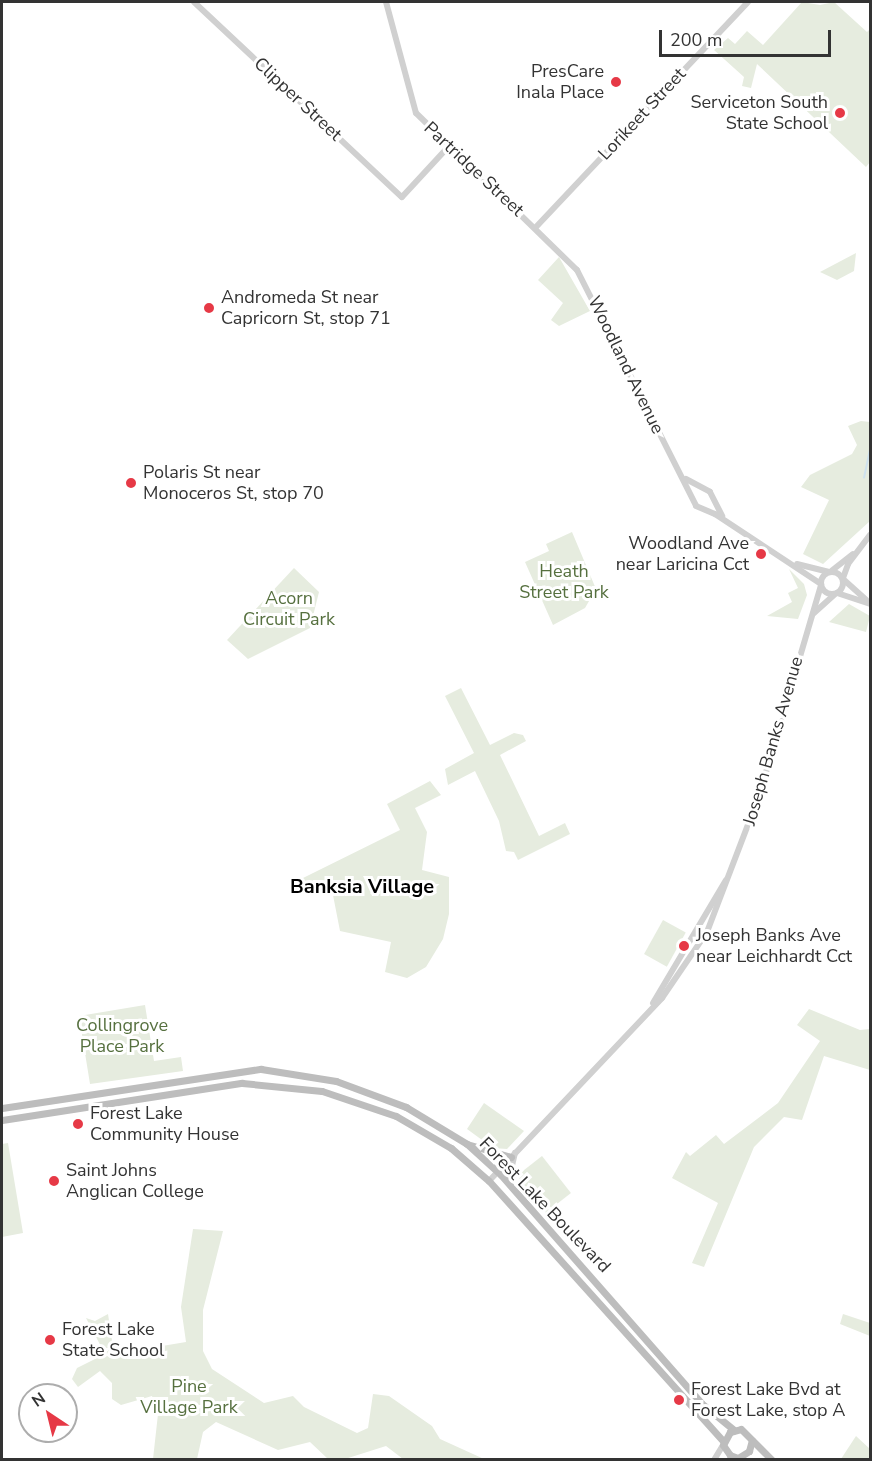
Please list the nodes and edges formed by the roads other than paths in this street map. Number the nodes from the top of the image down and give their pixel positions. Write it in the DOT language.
graph roads {
  1 [pos="194,2"];
  2 [pos="386,2"];
  3 [pos="748,2"];
  4 [pos="449,146"];
  5 [pos="536,227"];
  6 [pos="564,254"];
  7 [pos="686,479"];
  8 [pos="702,489"];
  9 [pos="694,496"];
  10 [pos="714,500"];
  11 [pos="706,509"];
  12 [pos="728,524"];
  13 [pos="870,535"];
  14 [pos="856,552"];
  15 [pos="794,564"];
  16 [pos="829,572"];
  17 [pos="843,579"];
  18 [pos="821,584"];
  19 [pos="836,594"];
  20 [pos="869,603"];
  21 [pos="812,615"];
  22 [pos="2,1108"];
  23 [pos="2,1120"];
  24 [pos="466,1144"];
  25 [pos="513,1155"];
  26 [pos="497,1172"];
  27 [pos="489,1181"];
  28 [pos="508,1183"];
  29 [pos="734,1430"];
  30 [pos="753,1440"];
  31 [pos="723,1443"];
  32 [pos="736,1458"];
  33 [pos="714,1460"];
  34 [pos="772,1460"];
  1 -- 4 [label="street, Clipper Street"];
  2 -- 4 [label="street, Partridge Street"];
  3 -- 5 [label="street, Lorikeet Street"];
  4 -- 5 [label="street, Partridge Street"];
  5 -- 6 [label="street, Partridge Street"];
  6 -- 7 [label="street, Woodland Avenue"];
  7 -- 8 [label="street, Woodland Avenue"];
  7 -- 9 [label="street, Woodland Avenue"];
  8 -- 9 [label="street"];
  8 -- 10 [label="street, Woodland Avenue"];
  9 -- 11 [label="street, Woodland Avenue"];
  10 -- 11 [label="street"];
  10 -- 12 [label="street, Woodland Avenue"];
  11 -- 12 [label="street, Woodland Avenue"];
  12 -- 15 [label="street, Woodland Avenue"];
  13 -- 14 [label="street"];
  14 -- 16 [label="street"];
  14 -- 17 [label="street"];
  15 -- 16 [label="street, Woodland Avenue"];
  15 -- 18 [label="street, Woodland Avenue"];
  16 -- 17 [label="street, Woodland Avenue"];
  16 -- 18 [label="street, Joseph Banks Avenue"];
  17 -- 19 [label="street"];
  17 -- 20 [label="street, Woodland Avenue"];
  18 -- 19 [label="street, Woodland Avenue"];
  18 -- 21 [label="street, Joseph Banks Avenue"];
  19 -- 20 [label="street, Woodland Avenue"];
  19 -- 21 [label="street"];
  21 -- 25 [label="street, Joseph Banks Avenue"];
  22 -- 24 [label="main road, Forest Lake Boulevard"];
  23 -- 27 [label="main road, Forest Lake Boulevard"];
  24 -- 25 [label="main road"];
  24 -- 26 [label="main road, Forest Lake Boulevard"];
  25 -- 26 [label="street, Joseph Banks Avenue"];
  25 -- 28 [label="street"];
  26 -- 27 [label="street, Joseph Banks Avenue"];
  26 -- 28 [label="main road, Forest Lake Boulevard"];
  27 -- 31 [label="main road, Forest Lake Boulevard"];
  28 -- 29 [label="main road, Forest Lake Boulevard"];
  29 -- 30 [label="main road"];
  29 -- 31 [label="main road"];
  30 -- 32 [label="main road"];
  30 -- 34 [label="main road"];
  31 -- 32 [label="main road"];
  31 -- 33 [label="street"];
}
